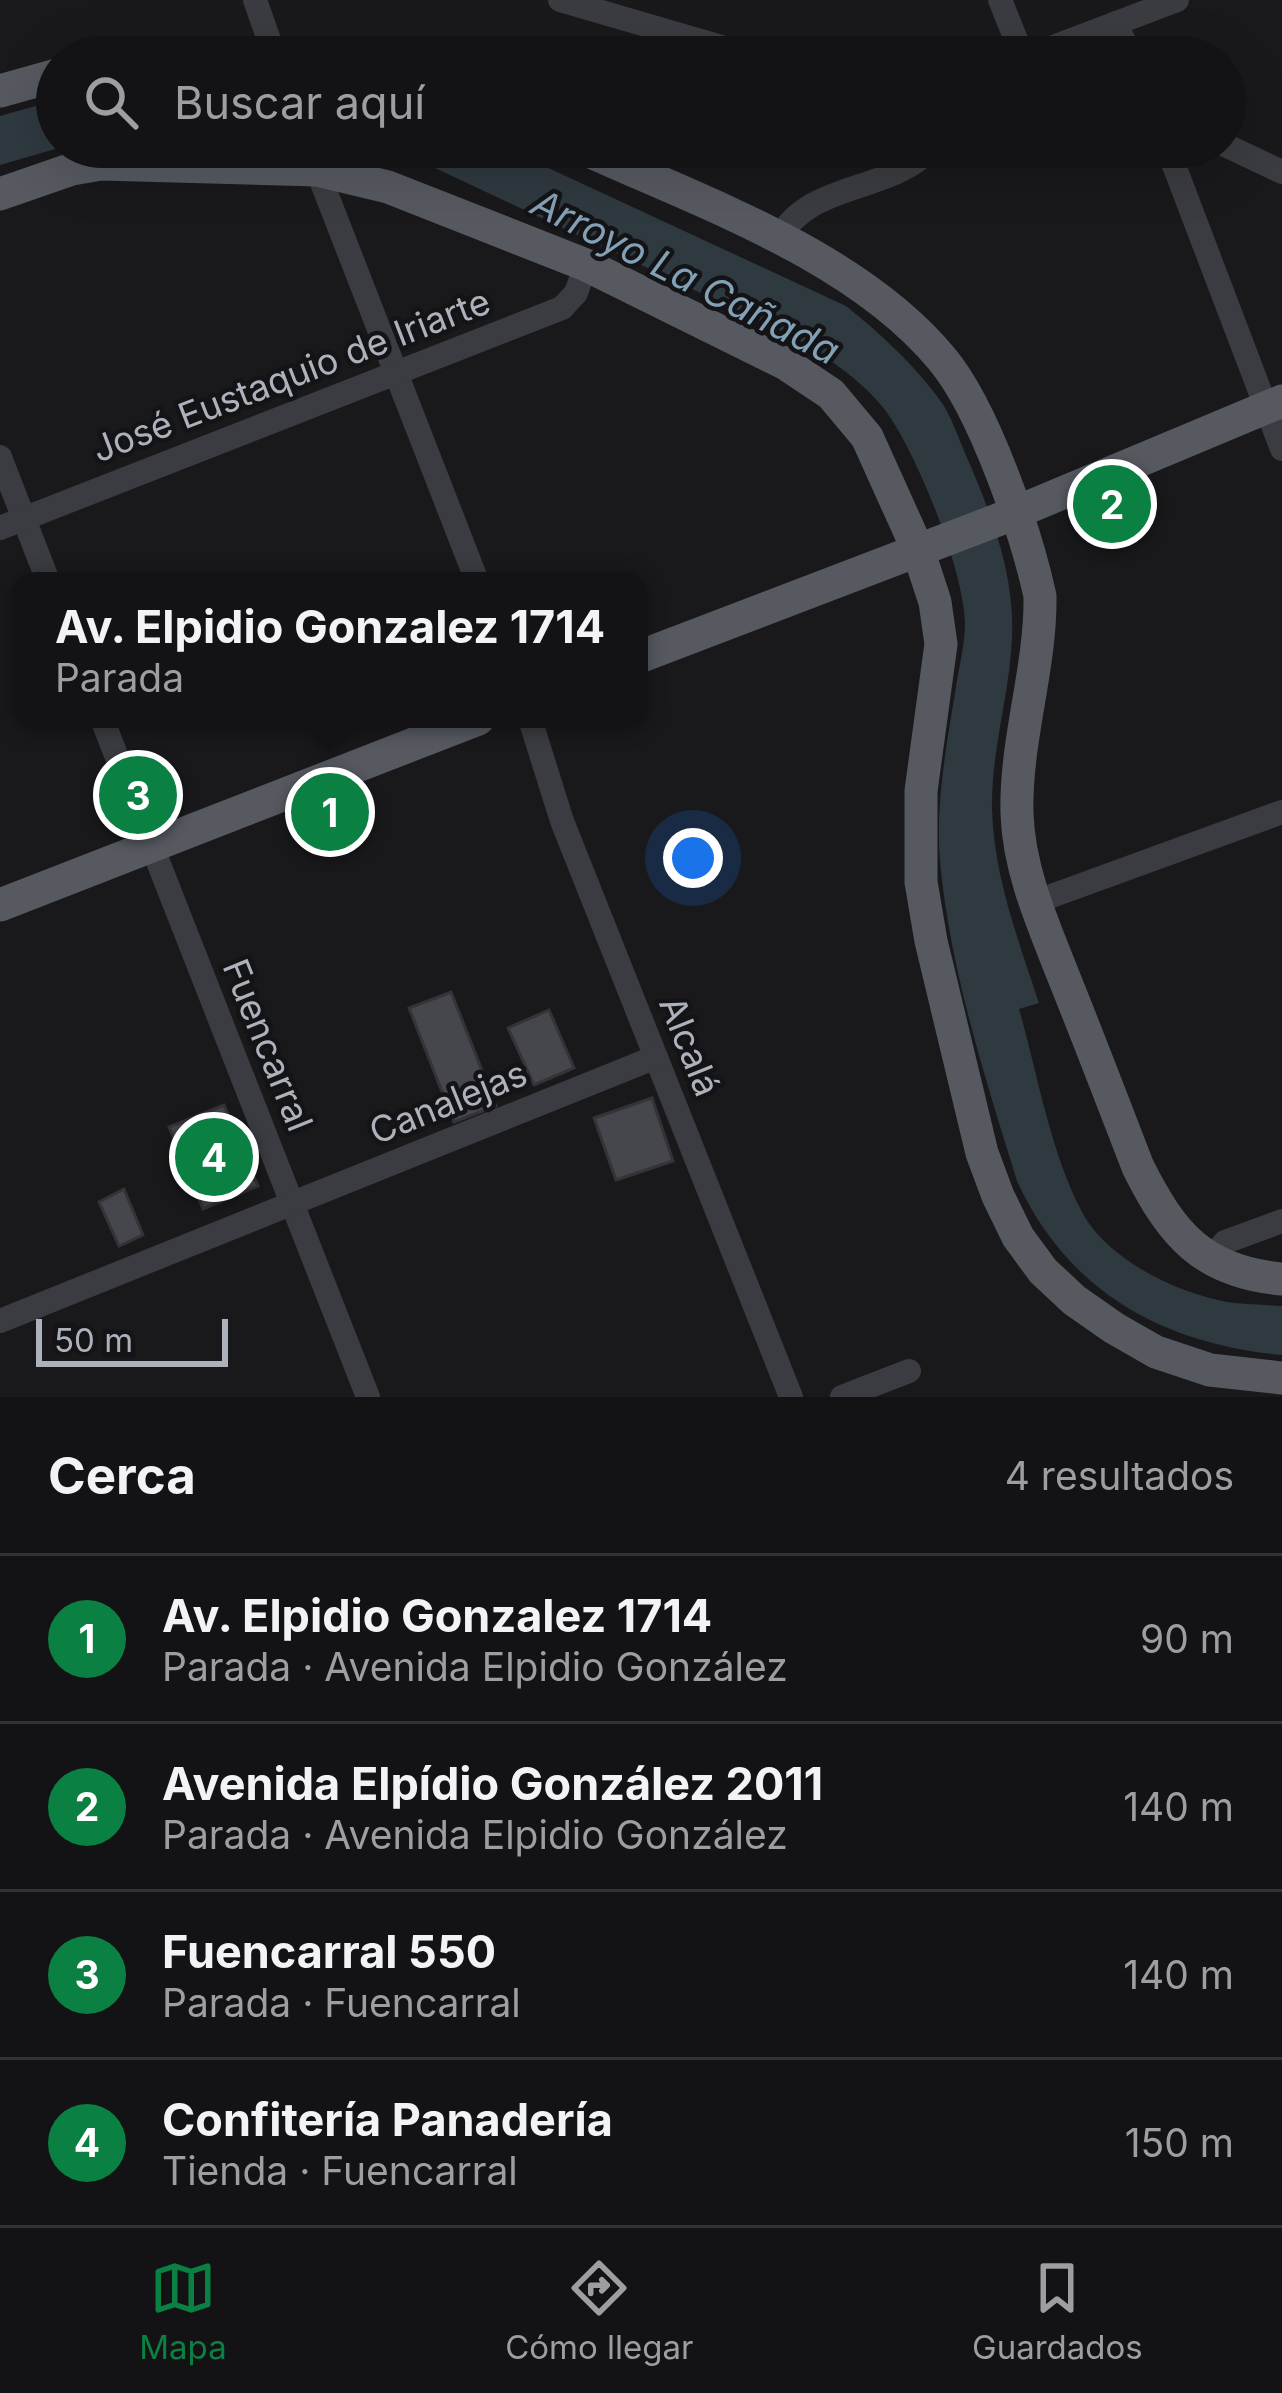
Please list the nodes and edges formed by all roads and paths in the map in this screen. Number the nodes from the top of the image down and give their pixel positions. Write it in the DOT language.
graph roads {
  1 [pos="255,0"];
  2 [pos="560,0"];
  3 [pos="1000,0"];
  4 [pos="1177,0"];
  5 [pos="1116,23"];
  6 [pos="268,36"];
  7 [pos="684,36"];
  8 [pos="1016,36"];
  9 [pos="1081,36"];
  10 [pos="1121,36"];
  11 [pos="36,81"];
  12 [pos="0,91"];
  13 [pos="1246,155"];
  14 [pos="78,168"];
  15 [pos="245,168"];
  16 [pos="625,168"];
  17 [pos="908,168"];
  18 [pos="1177,168"];
  19 [pos="317,170"];
  20 [pos="1282,172"];
  21 [pos="0,194"];
  22 [pos="779,239"];
  23 [pos="586,265"];
  24 [pos="394,370"];
  25 [pos="1274,405"];
  26 [pos="1282,449"];
  27 [pos="0,458"];
  28 [pos="1006,516"];
  29 [pos="12,523"];
  30 [pos="927,547"];
  31 [pos="42,572"];
  32 [pos="473,572"];
  33 [pos="648,654"];
  34 [pos="105,728"];
  35 [pos="455,728"];
  36 [pos="533,728"];
  37 [pos="1282,812"];
  38 [pos="151,846"];
  39 [pos="1035,902"];
  40 [pos="0,905"];
  41 [pos="656,1057"];
  42 [pos="292,1203"];
  43 [pos="1282,1220"];
  44 [pos="1210,1259"];
  45 [pos="1282,1279"];
  46 [pos="0,1321"];
  47 [pos="909,1371"];
  48 [pos="1282,1378"];
  49 [pos="368,1397"];
  50 [pos="791,1397"];
  51 [pos="842,1397"];
  1 -- 6 [label="street"];
  2 -- 7 [label="street"];
  3 -- 8 [label="street"];
  4 -- 5 [label="street"];
  5 -- 9 [label="street"];
  5 -- 10 [label="street"];
  11 -- 12 [label="main road"];
  13 -- 20 [label="street"];
  14 -- 21 [label="main road"];
  15 -- 19 [label="main road"];
  16 -- 22 [label="main road"];
  17 -- 22 [label="street"];
  18 -- 25 [label="street"];
  19 -- 23 [label="main road"];
  19 -- 24 [label="street"];
  22 -- 28 [label="main road"];
  23 -- 24 [label="street, José Eustaquio de Iriarte"];
  23 -- 30 [label="main road"];
  24 -- 29 [label="street, José Eustaquio de Iriarte"];
  24 -- 32 [label="street"];
  25 -- 26 [label="street"];
  25 -- 28 [label="main road"];
  27 -- 29 [label="street"];
  28 -- 30 [label="main road"];
  28 -- 39 [label="main road"];
  29 -- 31 [label="street"];
  30 -- 33 [label="main road"];
  30 -- 48 [label="main road"];
  34 -- 38 [label="street, Fuencarral"];
  35 -- 38 [label="main road"];
  36 -- 41 [label="street, Alcalá"];
  37 -- 39 [label="street"];
  38 -- 40 [label="main road"];
  38 -- 42 [label="street, Fuencarral"];
  39 -- 44 [label="main road"];
  41 -- 42 [label="street, Canalejas"];
  41 -- 50 [label="street, Alcalá"];
  42 -- 46 [label="street, Canalejas"];
  42 -- 49 [label="street, Fuencarral"];
  43 -- 44 [label="street"];
  44 -- 45 [label="main road"];
  47 -- 51 [label="street"];
}
